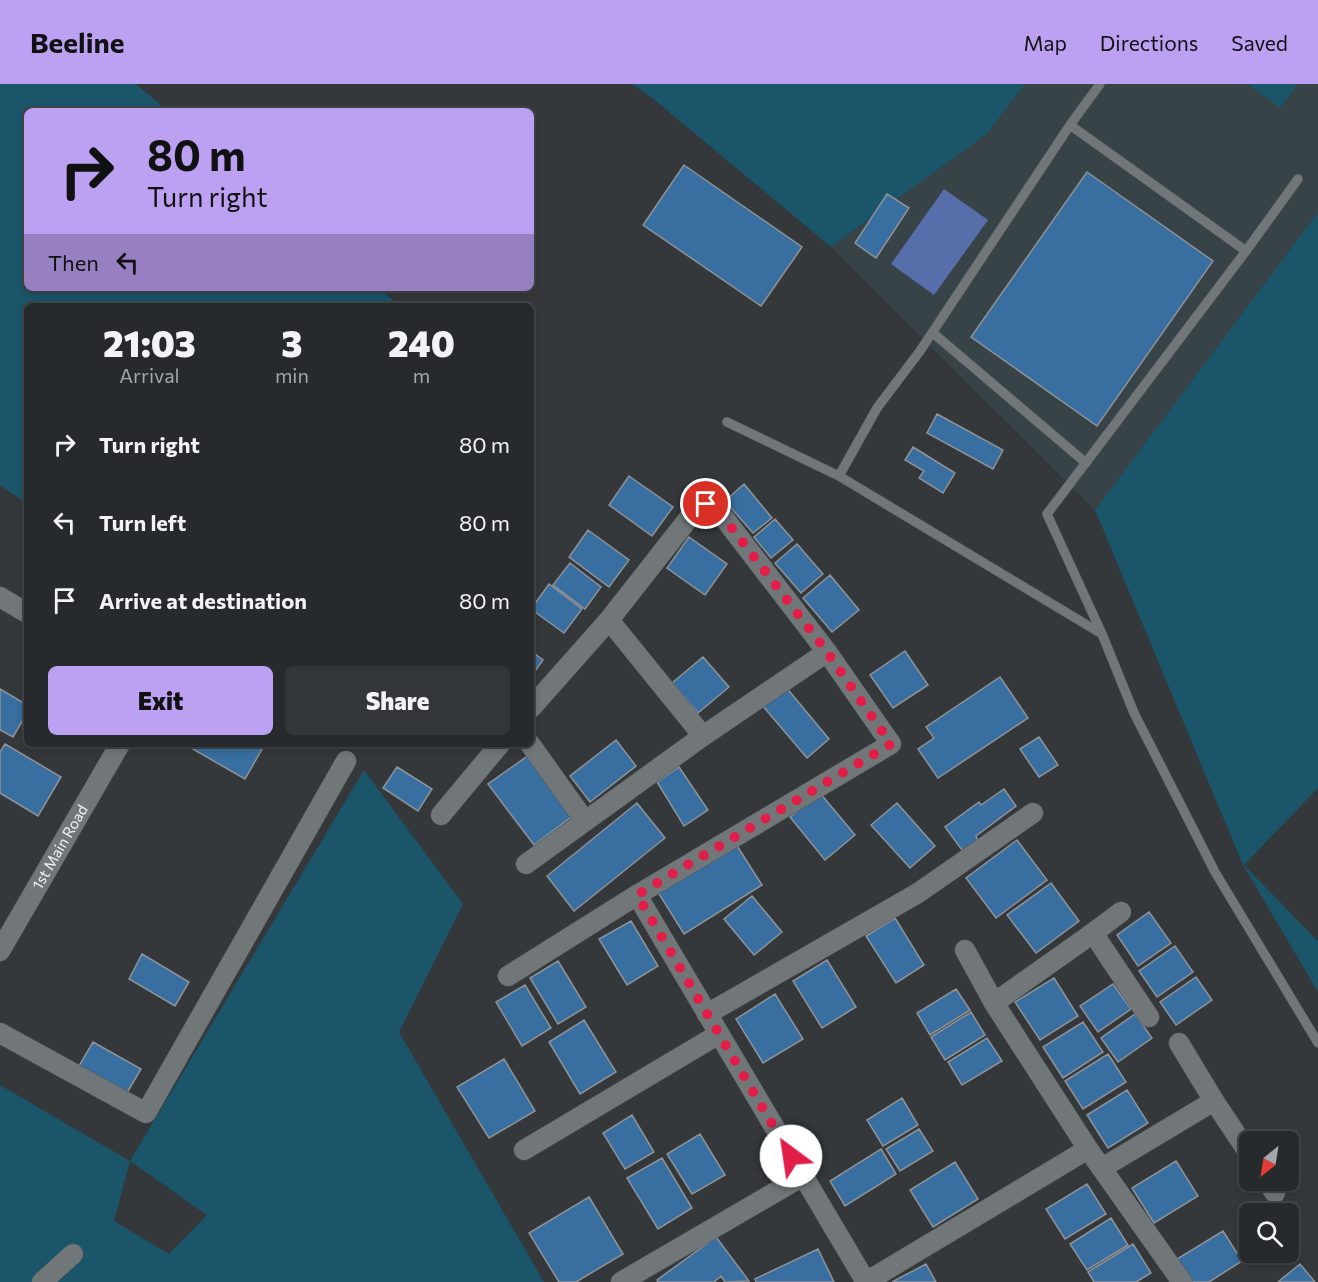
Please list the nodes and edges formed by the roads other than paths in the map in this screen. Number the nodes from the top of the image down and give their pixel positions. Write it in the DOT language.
graph roads {
  1 [pos="1100,84"];
  2 [pos="1070,124"];
  3 [pos="1299,179"];
  4 [pos="1246,251"];
  5 [pos="933,333"];
  6 [pos="727,422"];
  7 [pos="1086,463"];
  8 [pos="840,476"];
  9 [pos="1,599"];
  10 [pos="24,611"];
  11 [pos="609,620"];
  12 [pos="1102,634"];
  13 [pos="827,652"];
  14 [pos="534,705"];
  15 [pos="703,736"];
  16 [pos="118,747"];
  17 [pos="498,747"];
  18 [pos="532,747"];
  19 [pos="346,761"];
  20 [pos="1033,813"];
  21 [pos="441,815"];
  22 [pos="585,821"];
  23 [pos="526,864"];
  24 [pos="637,895"];
  25 [pos="1121,912"];
  26 [pos="1093,933"];
  27 [pos="965,950"];
  28 [pos="0,951"];
  29 [pos="508,976"];
  30 [pos="994,1003"];
  31 [pos="707,1014"];
  32 [pos="1149,1017"];
  33 [pos="0,1033"];
  34 [pos="719,1034"];
  35 [pos="1318,1042"];
  36 [pos="1179,1043"];
  37 [pos="1214,1101"];
  38 [pos="1239,1138"];
  39 [pos="1088,1149"];
  40 [pos="524,1150"];
  41 [pos="1102,1168"];
  42 [pos="803,1176"];
  43 [pos="73,1254"];
  44 [pos="42,1282"];
  45 [pos="621,1282"];
  46 [pos="866,1282"];
  47 [pos="1182,1282"];
  1 -- 2 [label="lane"];
  2 -- 4 [label="lane"];
  2 -- 5 [label="lane"];
  3 -- 4 [label="lane"];
  4 -- 7 [label="lane"];
  5 -- 7 [label="lane"];
  5 -- 8 [label="lane"];
  6 -- 8 [label="lane"];
  7 -- 12 [label="lane"];
  8 -- 12 [label="lane"];
  9 -- 10 [label="street"];
  11 -- 13 [label="street"];
  11 -- 14 [label="street"];
  11 -- 15 [label="street"];
  12 -- 35 [label="lane"];
  13 -- 15 [label="street"];
  13 -- 24 [label="street"];
  15 -- 22 [label="street"];
  16 -- 28 [label="street, 1st Main Road"];
  17 -- 21 [label="street"];
  18 -- 22 [label="street"];
  19 -- 33 [label="street"];
  20 -- 31 [label="street"];
  22 -- 23 [label="street"];
  24 -- 29 [label="street"];
  24 -- 31 [label="street"];
  25 -- 26 [label="street"];
  26 -- 30 [label="street"];
  26 -- 32 [label="street"];
  27 -- 30 [label="street"];
  30 -- 39 [label="street"];
  31 -- 34 [label="street"];
  34 -- 40 [label="street"];
  34 -- 42 [label="street"];
  36 -- 37 [label="street"];
  37 -- 38 [label="street"];
  37 -- 41 [label="street"];
  39 -- 41 [label="street"];
  39 -- 46 [label="street"];
  41 -- 47 [label="street"];
  42 -- 45 [label="street"];
  42 -- 46 [label="street"];
  43 -- 44 [label="street"];
}
